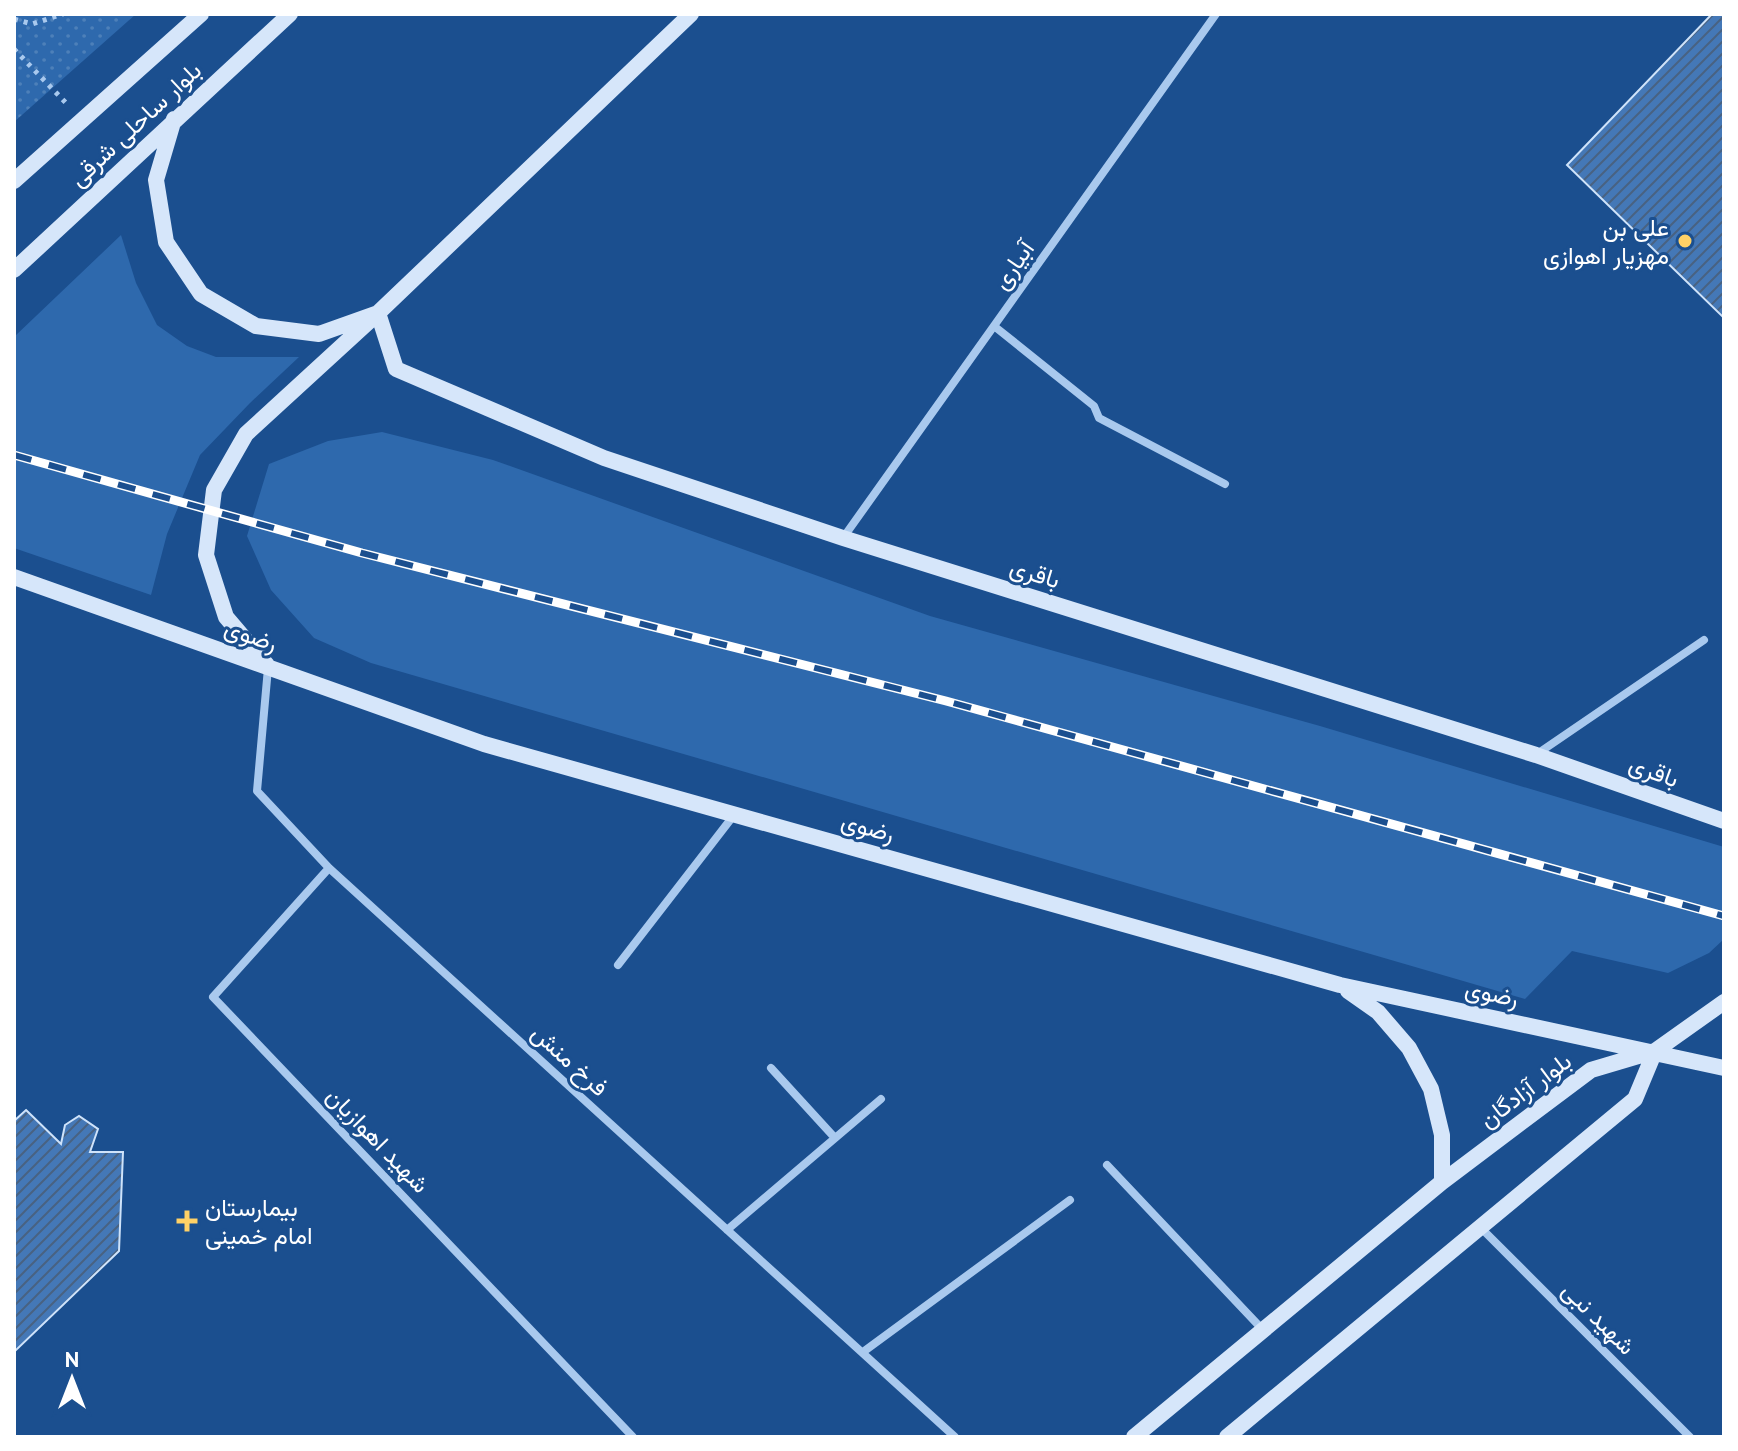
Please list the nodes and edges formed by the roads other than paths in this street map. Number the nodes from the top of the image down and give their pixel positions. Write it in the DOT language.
graph roads {
  1 [pos="201,14"];
  2 [pos="290,14"];
  3 [pos="691,14"];
  4 [pos="1216,14"];
  5 [pos="174,119"];
  6 [pos="14,181"];
  7 [pos="14,270"];
  8 [pos="378,313"];
  9 [pos="994,326"];
  10 [pos="1225,484"];
  11 [pos="843,538"];
  12 [pos="14,577"];
  13 [pos="1704,640"];
  14 [pos="268,666"];
  15 [pos="1536,755"];
  16 [pos="734,815"];
  17 [pos="1722,816"];
  18 [pos="329,868"];
  19 [pos="618,965"];
  20 [pos="1340,985"];
  21 [pos="1724,1002"];
  22 [pos="1655,1051"];
  23 [pos="771,1068"];
  24 [pos="1724,1068"];
  25 [pos="881,1099"];
  26 [pos="835,1138"];
  27 [pos="1107,1165"];
  28 [pos="1442,1182"];
  29 [pos="1070,1200"];
  30 [pos="1480,1227"];
  31 [pos="727,1230"];
  32 [pos="1263,1330"];
  33 [pos="863,1352"];
  34 [pos="633,1437"];
  35 [pos="955,1437"];
  36 [pos="1134,1437"];
  37 [pos="1227,1437"];
  38 [pos="1690,1437"];
  1 -- 6 [label="main road, بلوار ساحلی شرقی"];
  2 -- 5 [label="main road, بلوار ساحلی شرقی"];
  3 -- 8 [label="main road"];
  4 -- 9 [label="street, آبیاری"];
  5 -- 7 [label="main road, بلوار ساحلی شرقی"];
  5 -- 8 [label="main road"];
  8 -- 11 [label="main road, باقری"];
  8 -- 14 [label="main road"];
  9 -- 10 [label="street"];
  9 -- 11 [label="street, آبیاری"];
  11 -- 15 [label="main road, باقری"];
  12 -- 14 [label="main road, رضوی"];
  13 -- 15 [label="street"];
  14 -- 16 [label="main road, رضوی"];
  14 -- 18 [label="street, فرخ منش"];
  15 -- 17 [label="main road, باقری"];
  16 -- 19 [label="street"];
  16 -- 20 [label="main road, رضوی"];
  18 -- 31 [label="street, فرخ منش"];
  18 -- 34 [label="street, شهید اهوازیان"];
  20 -- 22 [label="main road, رضوی"];
  20 -- 28 [label="main road"];
  21 -- 22 [label="main road"];
  22 -- 24 [label="main road, رضوی"];
  22 -- 28 [label="main road, بلوار آزادگان"];
  22 -- 30 [label="main road"];
  23 -- 26 [label="street"];
  25 -- 26 [label="street"];
  26 -- 31 [label="street"];
  27 -- 32 [label="street"];
  28 -- 32 [label="main road, بلوار آزادگان"];
  29 -- 33 [label="street"];
  30 -- 37 [label="main road"];
  30 -- 38 [label="street, شهید نبی"];
  31 -- 33 [label="street, فرخ منش"];
  32 -- 36 [label="main road, بلوار آزادگان"];
  33 -- 35 [label="street, فرخ منش"];
}
